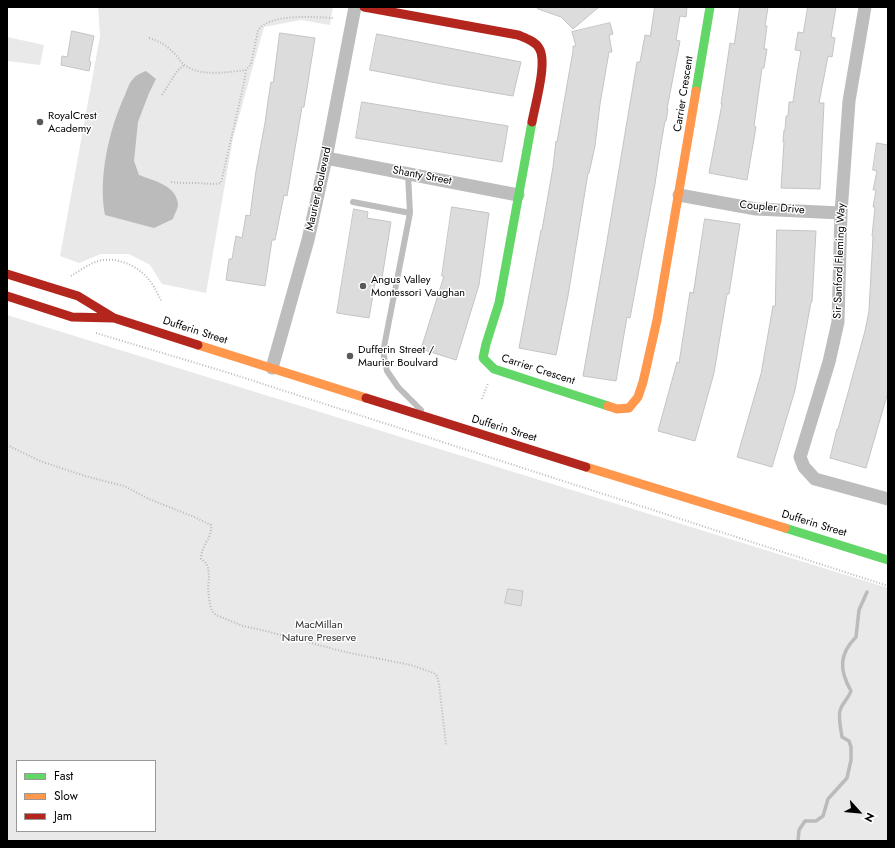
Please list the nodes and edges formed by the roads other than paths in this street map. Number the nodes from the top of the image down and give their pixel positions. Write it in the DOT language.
graph roads {
  1 [pos="355,7"];
  2 [pos="364,7"];
  3 [pos="710,7"];
  4 [pos="865,7"];
  5 [pos="326,158"];
  6 [pos="408,174"];
  7 [pos="518,195"];
  8 [pos="679,195"];
  9 [pos="353,202"];
  10 [pos="410,213"];
  11 [pos="841,213"];
  12 [pos="7,274"];
  13 [pos="7,296"];
  14 [pos="114,318"];
  15 [pos="272,368"];
  16 [pos="430,418"];
  17 [pos="888,499"];
  18 [pos="888,560"];
  1 -- 5 [label="street, Maurier Boulevard"];
  2 -- 7 [label="street, Carrier Crescent"];
  3 -- 8 [label="street, Carrier Crescent"];
  4 -- 11 [label="street, Sir Sanford Fleming Way"];
  5 -- 6 [label="street, Shanty Street"];
  5 -- 15 [label="street, Maurier Boulevard"];
  6 -- 7 [label="street, Shanty Street"];
  6 -- 10 [label="lane"];
  7 -- 8 [label="street, Carrier Crescent"];
  8 -- 11 [label="street, Coupler Drive"];
  9 -- 10 [label="lane"];
  10 -- 16 [label="lane"];
  11 -- 17 [label="street, Sir Sanford Fleming Way"];
  12 -- 14 [label="street, Dufferin Street"];
  13 -- 14 [label="street, Dufferin Street"];
  14 -- 15 [label="street, Dufferin Street"];
  15 -- 16 [label="street, Dufferin Street"];
  16 -- 18 [label="street, Dufferin Street"];
}
